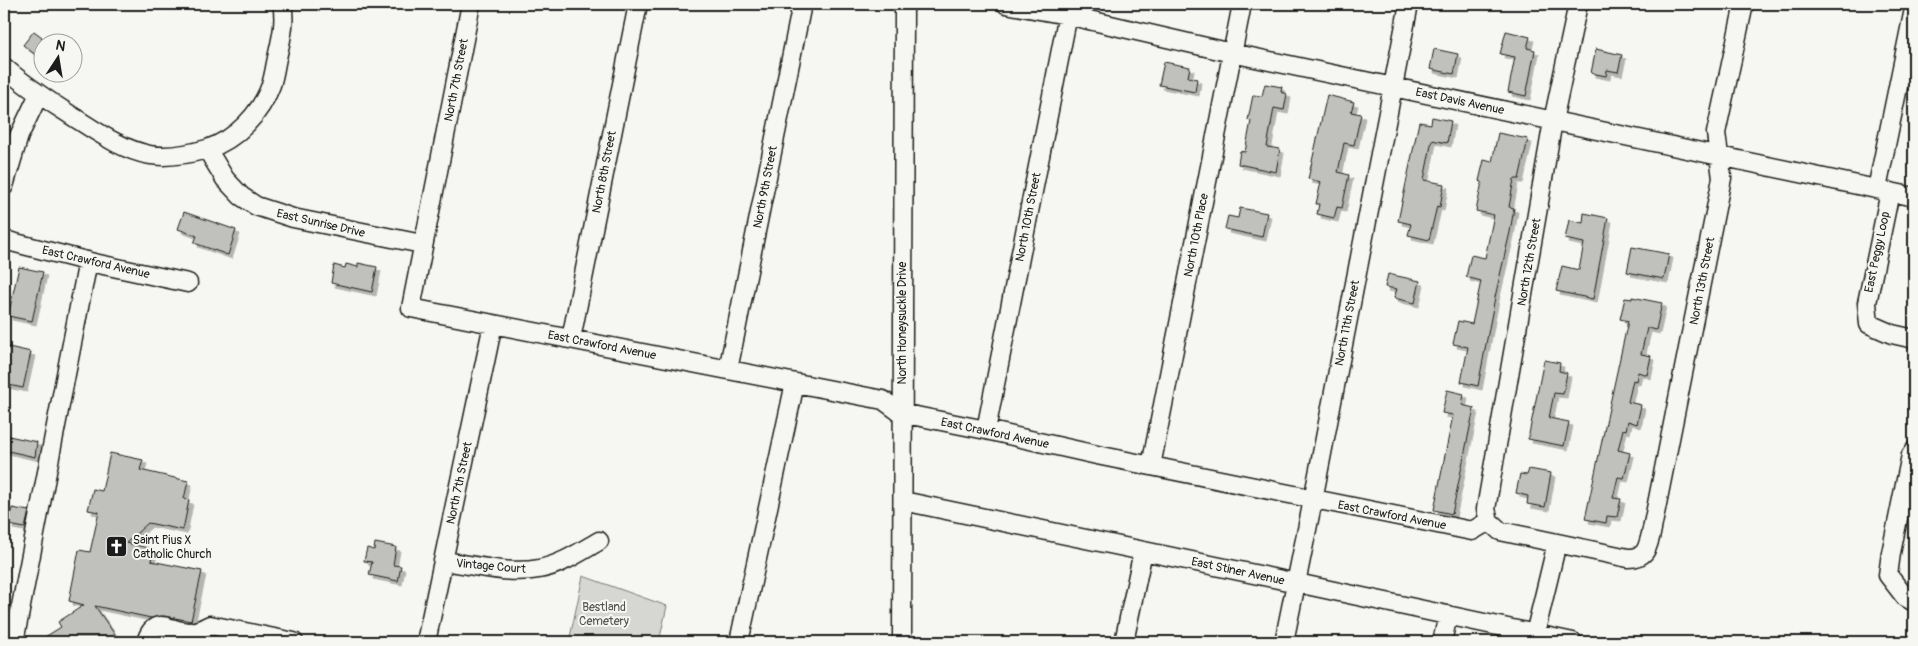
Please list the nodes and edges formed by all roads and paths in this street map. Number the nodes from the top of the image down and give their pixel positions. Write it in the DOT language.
graph roads {
  1 [pos="282,4"];
  2 [pos="471,4"];
  3 [pos="638,4"];
  4 [pos="802,4"];
  5 [pos="904,4"];
  6 [pos="1006,4"];
  7 [pos="1242,4"];
  8 [pos="1409,4"];
  9 [pos="1578,4"];
  10 [pos="1744,4"];
  11 [pos="1914,9"];
  12 [pos="1068,10"];
  13 [pos="1232,53"];
  14 [pos="4,67"];
  15 [pos="1392,87"];
  16 [pos="39,94"];
  17 [pos="1554,121"];
  18 [pos="207,149"];
  19 [pos="1719,155"];
  20 [pos="4,186"];
  21 [pos="1884,190"];
  22 [pos="1914,197"];
  23 [pos="4,240"];
  24 [pos="422,244"];
  25 [pos="88,261"];
  26 [pos="188,283"];
  27 [pos="493,324"];
  28 [pos="1914,339"];
  29 [pos="571,340"];
  30 [pos="728,370"];
  31 [pos="796,383"];
  32 [pos="902,413"];
  33 [pos="986,430"];
  34 [pos="1914,451"];
  35 [pos="1152,466"];
  36 [pos="1313,500"];
  37 [pos="903,501"];
  38 [pos="1489,521"];
  39 [pos="599,541"];
  40 [pos="1557,543"];
  41 [pos="1143,551"];
  42 [pos="443,561"];
  43 [pos="1297,582"];
  44 [pos="1914,602"];
  45 [pos="1448,615"];
  46 [pos="1535,634"];
  47 [pos="14,642"];
  48 [pos="146,642"];
  49 [pos="294,642"];
  50 [pos="426,642"];
  51 [pos="739,642"];
  52 [pos="902,642"];
  53 [pos="1124,642"];
  54 [pos="1284,642"];
  55 [pos="1442,642"];
  56 [pos="1574,642"];
  1 -- 18 [label="street"];
  2 -- 24 [label="street, North 7th Street"];
  3 -- 29 [label="street, North 8th Street"];
  4 -- 30 [label="street, North 9th Street"];
  5 -- 32 [label="street, North Honeysuckle Drive"];
  6 -- 12 [label="street, East Davis Avenue"];
  7 -- 13 [label="street, North 10th Place"];
  8 -- 15 [label="street, North 11th Street"];
  9 -- 17 [label="street, North 12th Street"];
  10 -- 19 [label="street, North 13th Street"];
  11 -- 21 [label="street"];
  12 -- 13 [label="street, East Davis Avenue"];
  12 -- 33 [label="street, North 10th Street"];
  13 -- 15 [label="street, East Davis Avenue"];
  13 -- 35 [label="street, North 10th Place"];
  14 -- 16 [label="street"];
  15 -- 17 [label="street, East Davis Avenue"];
  15 -- 36 [label="street, North 11th Street"];
  16 -- 18 [label="street"];
  16 -- 20 [label="street"];
  17 -- 19 [label="street, East Davis Avenue"];
  17 -- 38 [label="street, North 12th Street"];
  18 -- 24 [label="street, East Sunrise Drive"];
  19 -- 21 [label="street, East Davis Avenue"];
  19 -- 40 [label="street, North 13th Street"];
  21 -- 22 [label="street, East Davis Avenue"];
  21 -- 28 [label="street, East Peggy Loop"];
  23 -- 25 [label="street, East Crawford Avenue"];
  24 -- 27 [label="street, East Crawford Avenue"];
  25 -- 26 [label="street, East Crawford Avenue"];
  25 -- 47 [label="street"];
  27 -- 29 [label="street, East Crawford Avenue"];
  27 -- 42 [label="street, North 7th Street"];
  29 -- 30 [label="street, East Crawford Avenue"];
  30 -- 31 [label="street, East Crawford Avenue"];
  31 -- 32 [label="street, East Crawford Avenue"];
  31 -- 51 [label="street"];
  32 -- 33 [label="street, East Crawford Avenue"];
  32 -- 37 [label="street, North Honeysuckle Drive"];
  33 -- 35 [label="street, East Crawford Avenue"];
  34 -- 44 [label="street"];
  35 -- 36 [label="street, East Crawford Avenue"];
  36 -- 38 [label="street, East Crawford Avenue"];
  36 -- 43 [label="street, North 11th Street"];
  37 -- 41 [label="street, East Stiner Avenue"];
  37 -- 52 [label="street, North Honeysuckle Drive"];
  38 -- 40 [label="street"];
  39 -- 42 [label="street, Vintage Court"];
  40 -- 46 [label="street"];
  41 -- 43 [label="street, East Stiner Avenue"];
  41 -- 53 [label="street"];
  42 -- 50 [label="street, North 7th Street"];
  43 -- 45 [label="street, East Stiner Avenue"];
  43 -- 54 [label="street, North 11th Street"];
  45 -- 46 [label="street, East Stiner Avenue"];
  45 -- 55 [label="street"];
  46 -- 56 [label="street, East Stiner Avenue"];
  48 -- 49 [label="street"];
}
